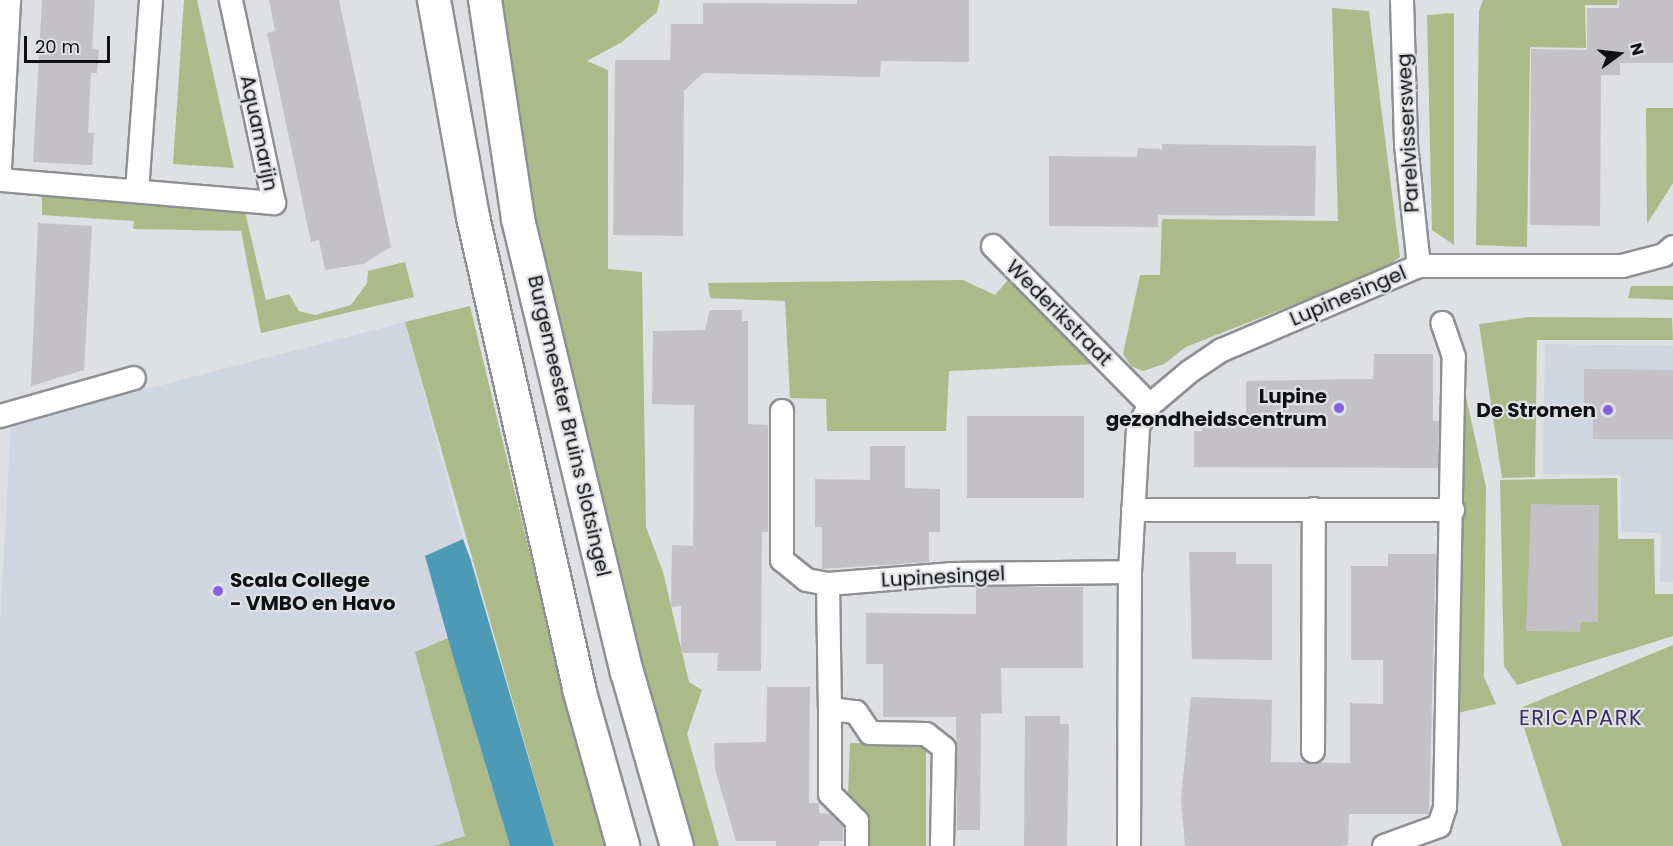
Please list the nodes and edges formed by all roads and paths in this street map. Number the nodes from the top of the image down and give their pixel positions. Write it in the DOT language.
graph roads {
  1 [pos="9,0"];
  2 [pos="151,0"];
  3 [pos="231,0"];
  4 [pos="434,0"];
  5 [pos="485,0"];
  6 [pos="1402,0"];
  7 [pos="3,70"];
  8 [pos="0,168"];
  9 [pos="0,180"];
  10 [pos="137,191"];
  11 [pos="993,246"];
  12 [pos="1673,247"];
  13 [pos="1419,266"];
  14 [pos="1442,322"];
  15 [pos="134,378"];
  16 [pos="1150,405"];
  17 [pos="782,411"];
  18 [pos="0,416"];
  19 [pos="1314,509"];
  20 [pos="1133,510"];
  21 [pos="1453,510"];
  22 [pos="1130,572"];
  23 [pos="828,584"];
  24 [pos="830,709"];
  25 [pos="1313,751"];
  26 [pos="623,846"];
  27 [pos="677,846"];
  28 [pos="857,846"];
  29 [pos="942,846"];
  30 [pos="1129,846"];
  31 [pos="1384,846"];
  1 -- 7 [label="street"];
  2 -- 10 [label="street"];
  3 -- 10 [label="street, Aquamarijn"];
  4 -- 26 [label="street"];
  5 -- 27 [label="street, Burgemeester Bruins Slotsingel"];
  6 -- 13 [label="street, Parelvissersweg"];
  7 -- 8 [label="street"];
  9 -- 10 [label="street, Aquamarijn"];
  11 -- 16 [label="street, Wederikstraat"];
  12 -- 13 [label="street, Lupinesingel"];
  13 -- 16 [label="street, Lupinesingel"];
  14 -- 21 [label="street"];
  15 -- 18 [label="street"];
  16 -- 20 [label="street, Lupinesingel"];
  17 -- 23 [label="street, Lupinesingel"];
  19 -- 20 [label="street"];
  19 -- 21 [label="street"];
  19 -- 25 [label="street"];
  20 -- 22 [label="street, Lupinesingel"];
  21 -- 31 [label="street"];
  22 -- 23 [label="street, Lupinesingel"];
  22 -- 30 [label="street, Lupinesingel"];
  23 -- 24 [label="street"];
  24 -- 28 [label="street"];
  24 -- 29 [label="street"];
}
